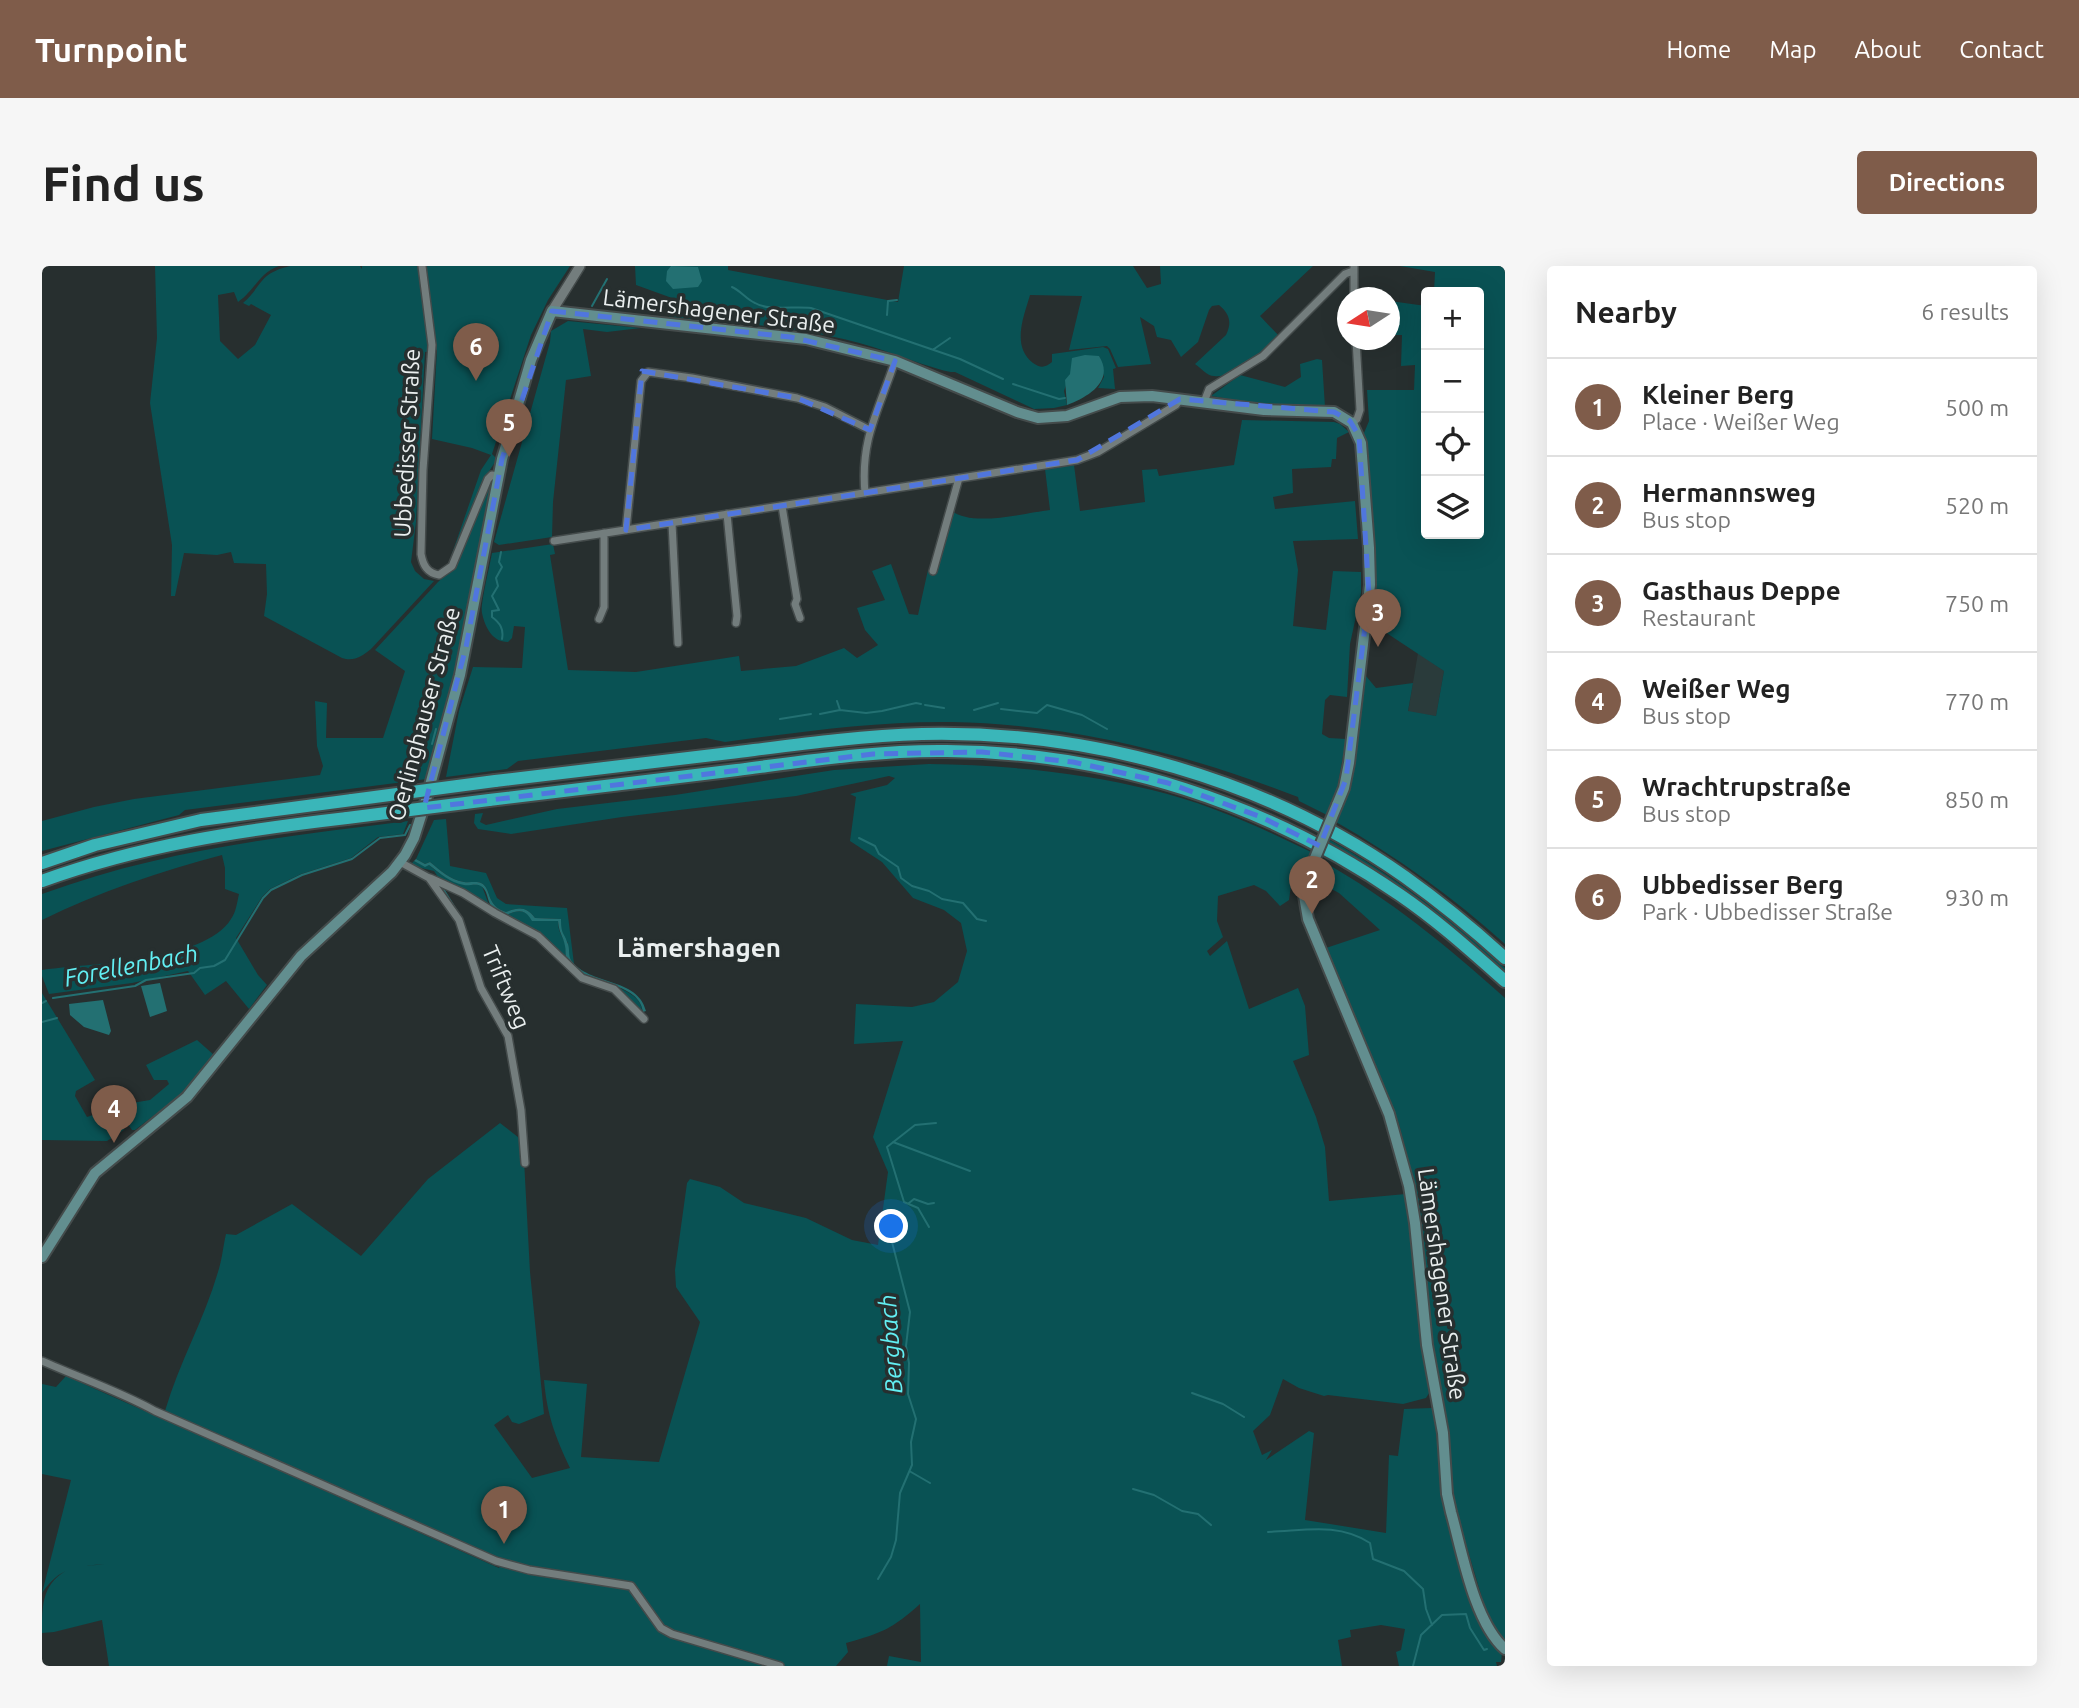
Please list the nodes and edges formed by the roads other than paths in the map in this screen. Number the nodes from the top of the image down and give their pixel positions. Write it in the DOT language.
graph roads {
  1 [pos="422,266"];
  2 [pos="580,266"];
  3 [pos="1353,269"];
  4 [pos="1354,287"];
  5 [pos="552,311"];
  6 [pos="1357,350"];
  7 [pos="895,362"];
  8 [pos="1180,399"];
  9 [pos="1204,402"];
  10 [pos="1352,423"];
  11 [pos="870,430"];
  12 [pos="498,476"];
  13 [pos="959,478"];
  14 [pos="865,493"];
  15 [pos="782,506"];
  16 [pos="727,514"];
  17 [pos="672,523"];
  18 [pos="626,530"];
  19 [pos="604,533"];
  20 [pos="554,541"];
  21 [pos="933,572"];
  22 [pos="800,618"];
  23 [pos="599,619"];
  24 [pos="736,623"];
  25 [pos="678,643"];
  26 [pos="400,862"];
  27 [pos="42,863"];
  28 [pos="429,878"];
  29 [pos="42,881"];
  30 [pos="1505,958"];
  31 [pos="1505,981"];
  32 [pos="644,1019"];
  33 [pos="525,1163"];
  34 [pos="42,1257"];
  35 [pos="42,1361"];
  36 [pos="1505,1648"];
  37 [pos="780,1666"];
  1 -- 12 [label="street, Ubbedisser Straße"];
  2 -- 5 [label="street, Oerlinghauser Straße"];
  3 -- 4 [label="street"];
  3 -- 9 [label="street"];
  5 -- 7 [label="main road, Lämershagener Straße"];
  5 -- 12 [label="main road, Oerlinghauser Straße"];
  6 -- 10 [label="street"];
  7 -- 8 [label="main road, Lämershagener Straße"];
  7 -- 11 [label="street"];
  8 -- 9 [label="main road, Lämershagener Straße"];
  8 -- 13 [label="street"];
  9 -- 10 [label="main road, Lämershagener Straße"];
  10 -- 36 [label="main road, Lämershagener Straße, bridge"];
  11 -- 14 [label="street"];
  11 -- 18 [label="street"];
  12 -- 26 [label="main road, Oerlinghauser Straße"];
  13 -- 14 [label="street"];
  13 -- 21 [label="street"];
  14 -- 15 [label="street"];
  15 -- 16 [label="street"];
  15 -- 22 [label="street"];
  16 -- 17 [label="street"];
  16 -- 24 [label="street"];
  17 -- 18 [label="street"];
  17 -- 25 [label="street"];
  18 -- 19 [label="street"];
  19 -- 20 [label="street"];
  19 -- 23 [label="street"];
  26 -- 28 [label="street, Triftweg"];
  26 -- 34 [label="main road, Oerlinghauser Straße"];
  27 -- 30 [label="highway, bridge"];
  28 -- 32 [label="street, Triftweg"];
  28 -- 33 [label="street, Triftweg"];
  29 -- 31 [label="highway, bridge"];
  35 -- 37 [label="street"];
}
